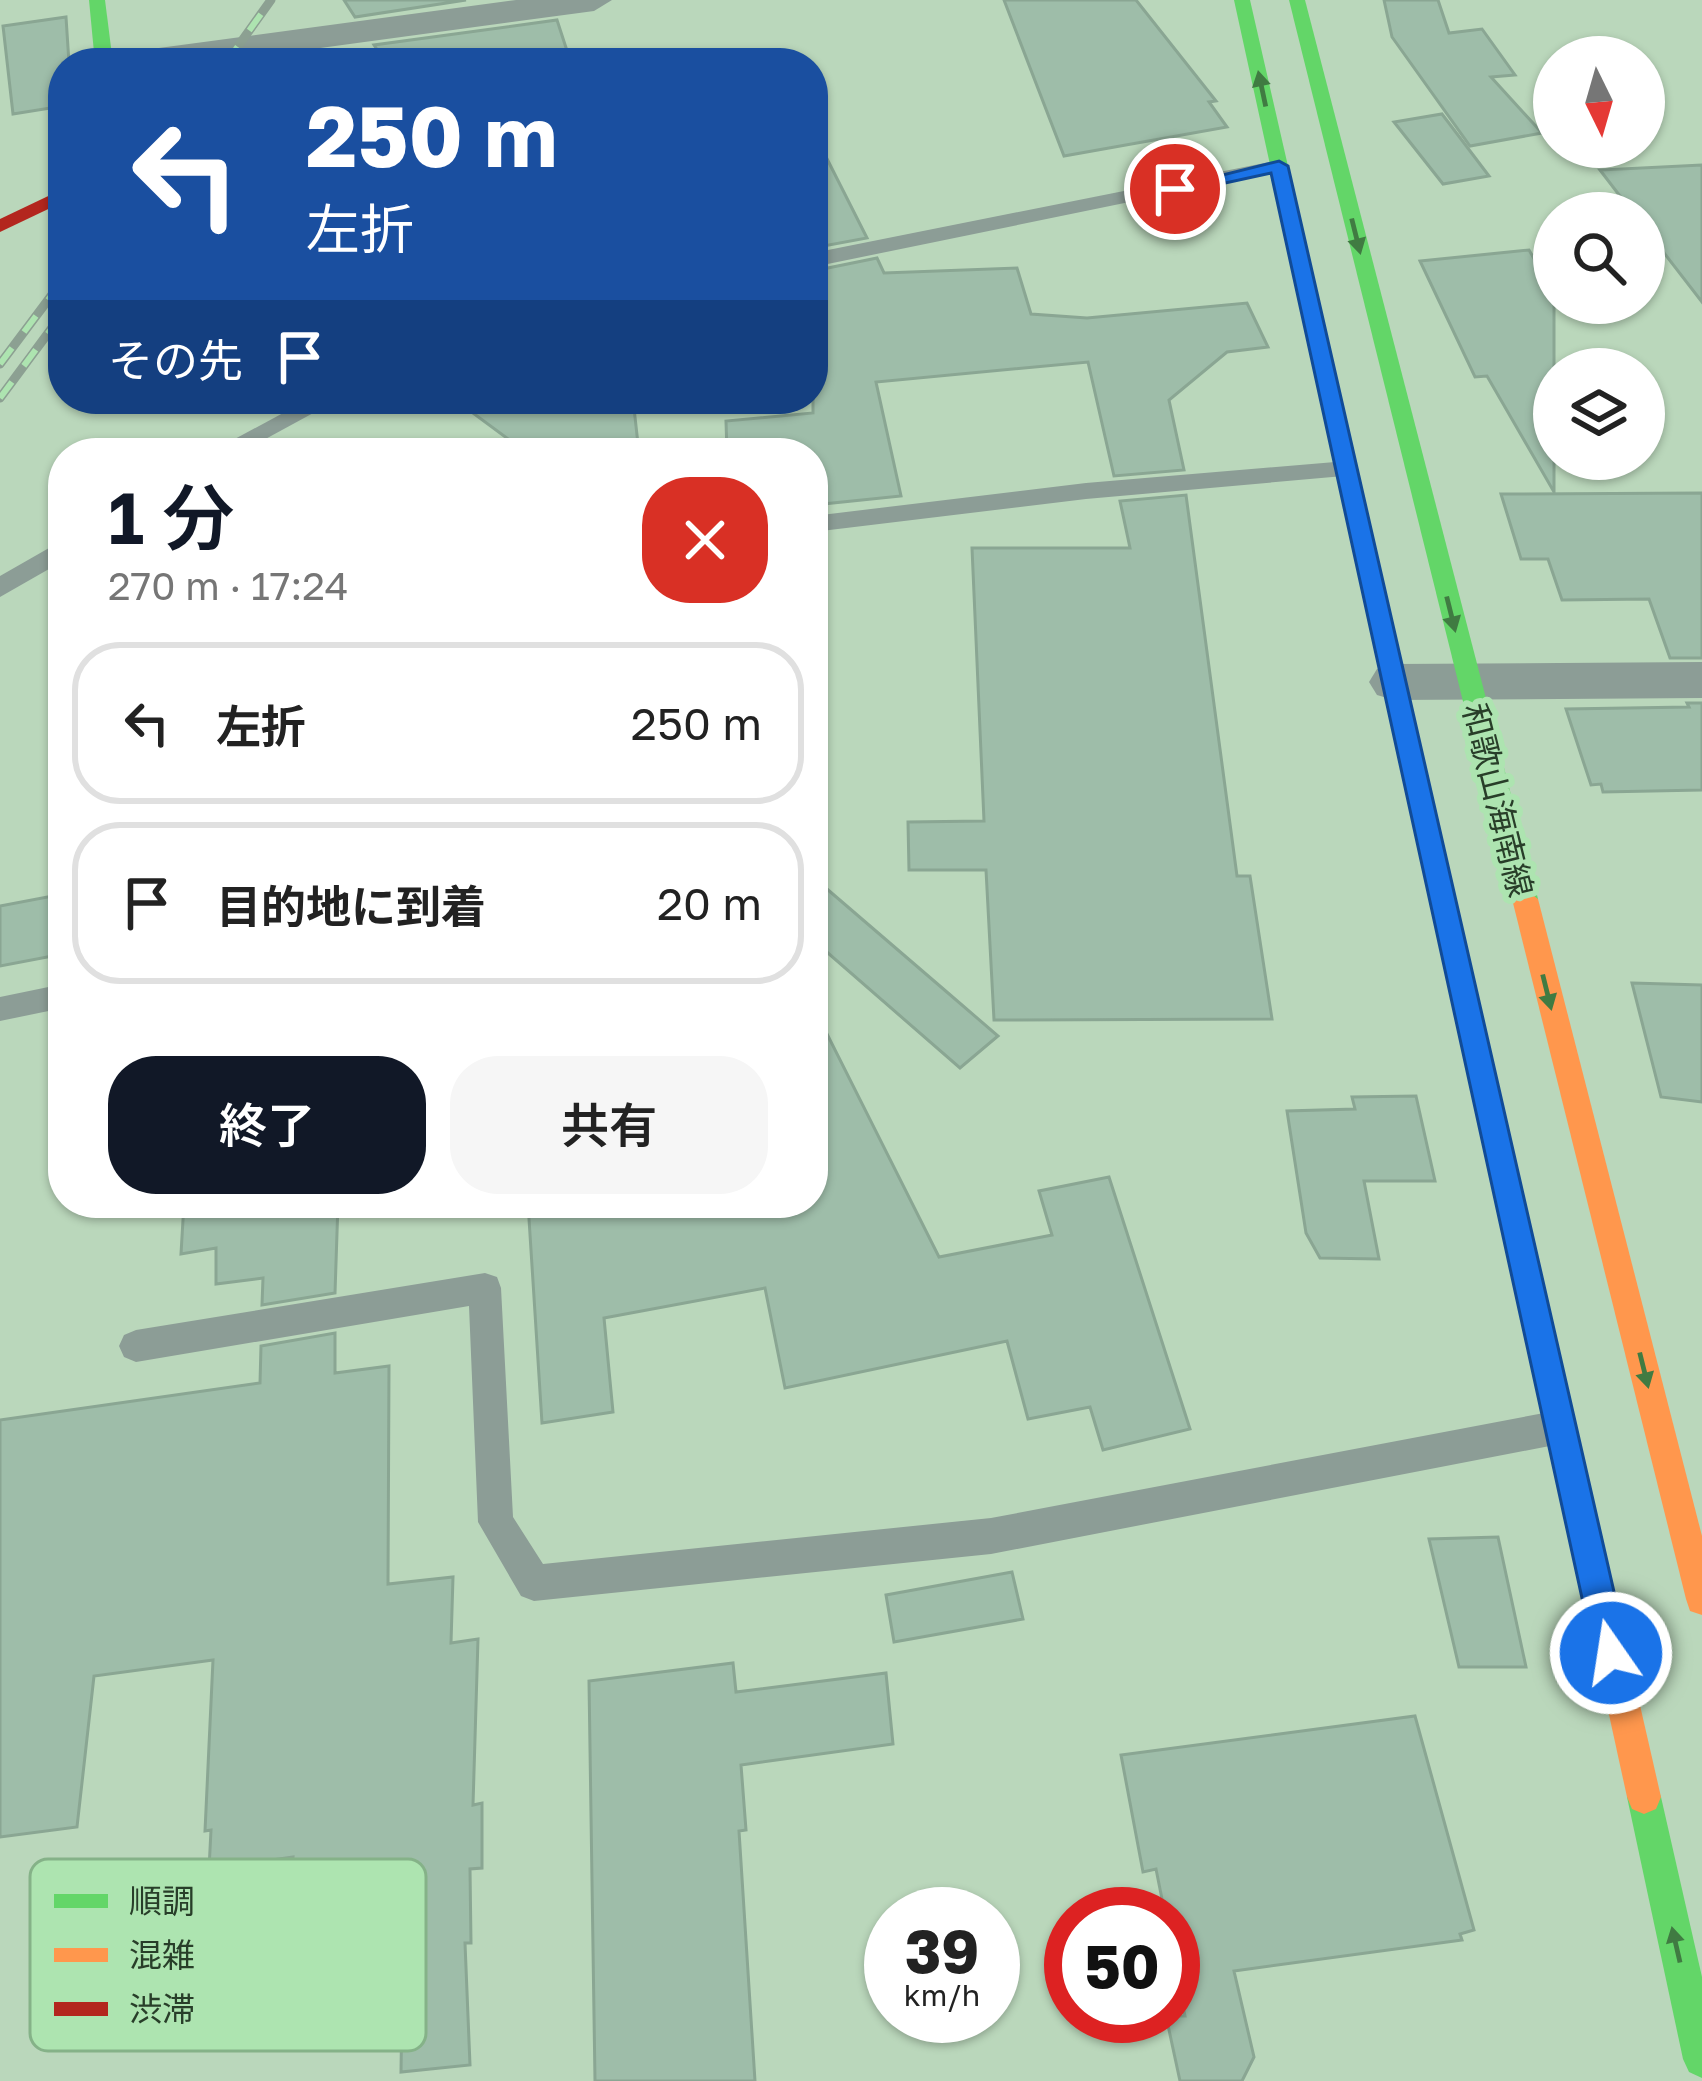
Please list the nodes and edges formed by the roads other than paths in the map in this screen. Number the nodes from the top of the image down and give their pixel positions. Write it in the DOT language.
graph roads {
  1 [pos="97,0"];
  2 [pos="595,0"];
  3 [pos="1242,0"];
  4 [pos="1297,0"];
  5 [pos="102,48"];
  6 [pos="240,48"];
  7 [pos="1279,166"];
  8 [pos="48,202"];
  9 [pos="0,226"];
  10 [pos="828,257"];
  11 [pos="298,414"];
  12 [pos="250,438"];
  13 [pos="1347,469"];
  14 [pos="828,522"];
  15 [pos="48,558"];
  16 [pos="0,588"];
  17 [pos="1702,680"];
  18 [pos="1468,681"];
  19 [pos="1394,682"];
  20 [pos="48,999"];
  21 [pos="3,1009"];
  22 [pos="136,1346"];
  23 [pos="1560,1427"];
  24 [pos="1702,1599"];
  25 [pos="1702,2059"];
  1 -- 5 [label="main road"];
  2 -- 6 [label="street"];
  7 -- 3 [label="main road, one-way"];
  4 -- 18 [label="main road, 和歌山海南線, one-way"];
  7 -- 10 [label="lane"];
  7 -- 13 [label="main road"];
  8 -- 9 [label="main road"];
  11 -- 12 [label="lane"];
  13 -- 14 [label="lane"];
  13 -- 19 [label="main road"];
  15 -- 16 [label="lane"];
  17 -- 18 [label="street"];
  18 -- 19 [label="street"];
  18 -- 24 [label="main road, 和歌山海南線, one-way"];
  19 -- 23 [label="main road"];
  20 -- 21 [label="lane"];
  22 -- 23 [label="lane"];
  25 -- 23 [label="main road, one-way"];
}
